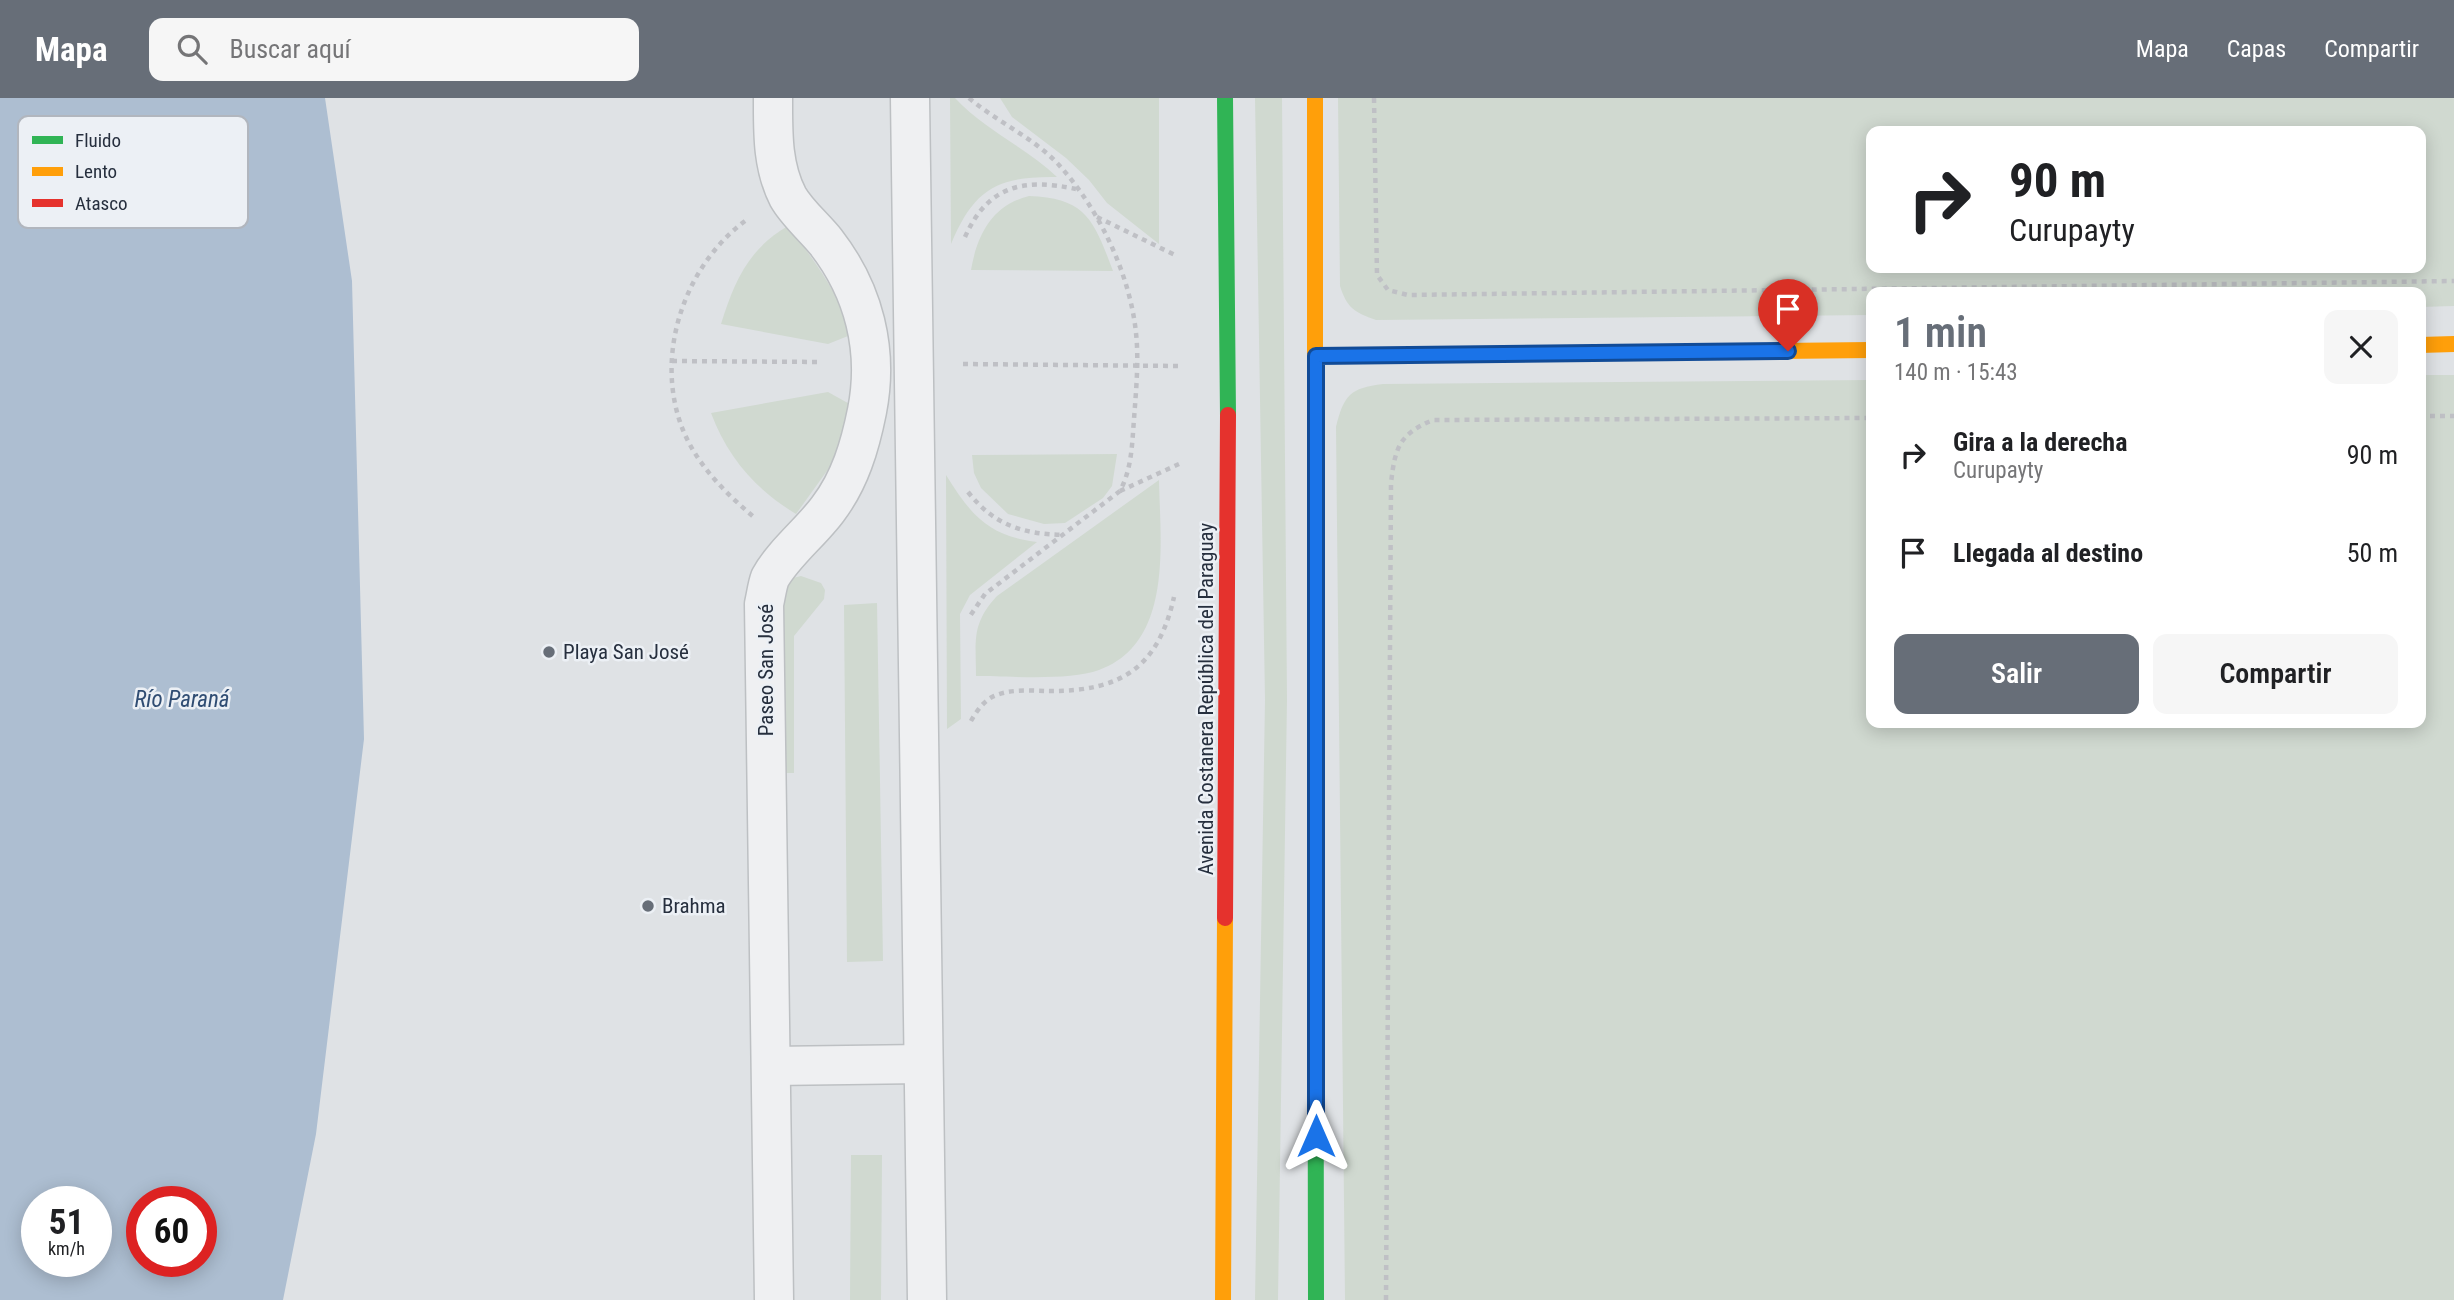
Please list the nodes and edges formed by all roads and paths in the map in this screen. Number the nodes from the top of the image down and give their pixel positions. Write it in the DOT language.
graph roads {
  1 [pos="773,98"];
  2 [pos="909,98"];
  3 [pos="969,98"];
  4 [pos="1225,98"];
  5 [pos="1315,98"];
  6 [pos="1374,98"];
  7 [pos="1076,190"];
  8 [pos="789,198"];
  9 [pos="1096,217"];
  10 [pos="964,241"];
  11 [pos="1180,245"];
  12 [pos="2454,281"];
  13 [pos="2006,287"];
  14 [pos="1866,289"];
  15 [pos="2454,344"];
  16 [pos="2426,345"];
  17 [pos="1866,350"];
  18 [pos="1179,352"];
  19 [pos="1316,356"];
  20 [pos="1179,380"];
  21 [pos="2426,416"];
  22 [pos="2454,416"];
  23 [pos="1866,418"];
  24 [pos="1181,475"];
  25 [pos="965,488"];
  26 [pos="1120,491"];
  27 [pos="1065,535"];
  28 [pos="794,549"];
  29 [pos="1175,591"];
  30 [pos="967,625"];
  31 [pos="967,714"];
  32 [pos="923,1064"];
  33 [pos="772,1066"];
  34 [pos="774,1300"];
  35 [pos="927,1300"];
  36 [pos="1223,1300"];
  37 [pos="1316,1300"];
  38 [pos="1386,1300"];
  1 -- 8 [label="street, Paseo San José"];
  2 -- 32 [label="street"];
  3 -- 7 [label="path"];
  4 -- 36 [label="main road, Avenida Costanera República del Paraguay"];
  5 -- 19 [label="main road"];
  6 -- 14 [label="path"];
  7 -- 9 [label="path"];
  7 -- 10 [label="path"];
  8 -- 28 [label="street, Paseo San José"];
  8 -- 28 [label="path"];
  9 -- 11 [label="path"];
  9 -- 26 [label="path"];
  12 -- 13 [label="path"];
  15 -- 16 [label="main road"];
  17 -- 19 [label="main road"];
  18 -- 20 [label="path"];
  19 -- 37 [label="main road"];
  21 -- 22 [label="path"];
  23 -- 38 [label="path"];
  24 -- 26 [label="path"];
  25 -- 27 [label="path"];
  26 -- 27 [label="path"];
  27 -- 30 [label="path"];
  28 -- 33 [label="street, Paseo San José"];
  29 -- 31 [label="path"];
  32 -- 33 [label="street"];
  32 -- 35 [label="street"];
  33 -- 34 [label="street, Paseo San José"];
}
